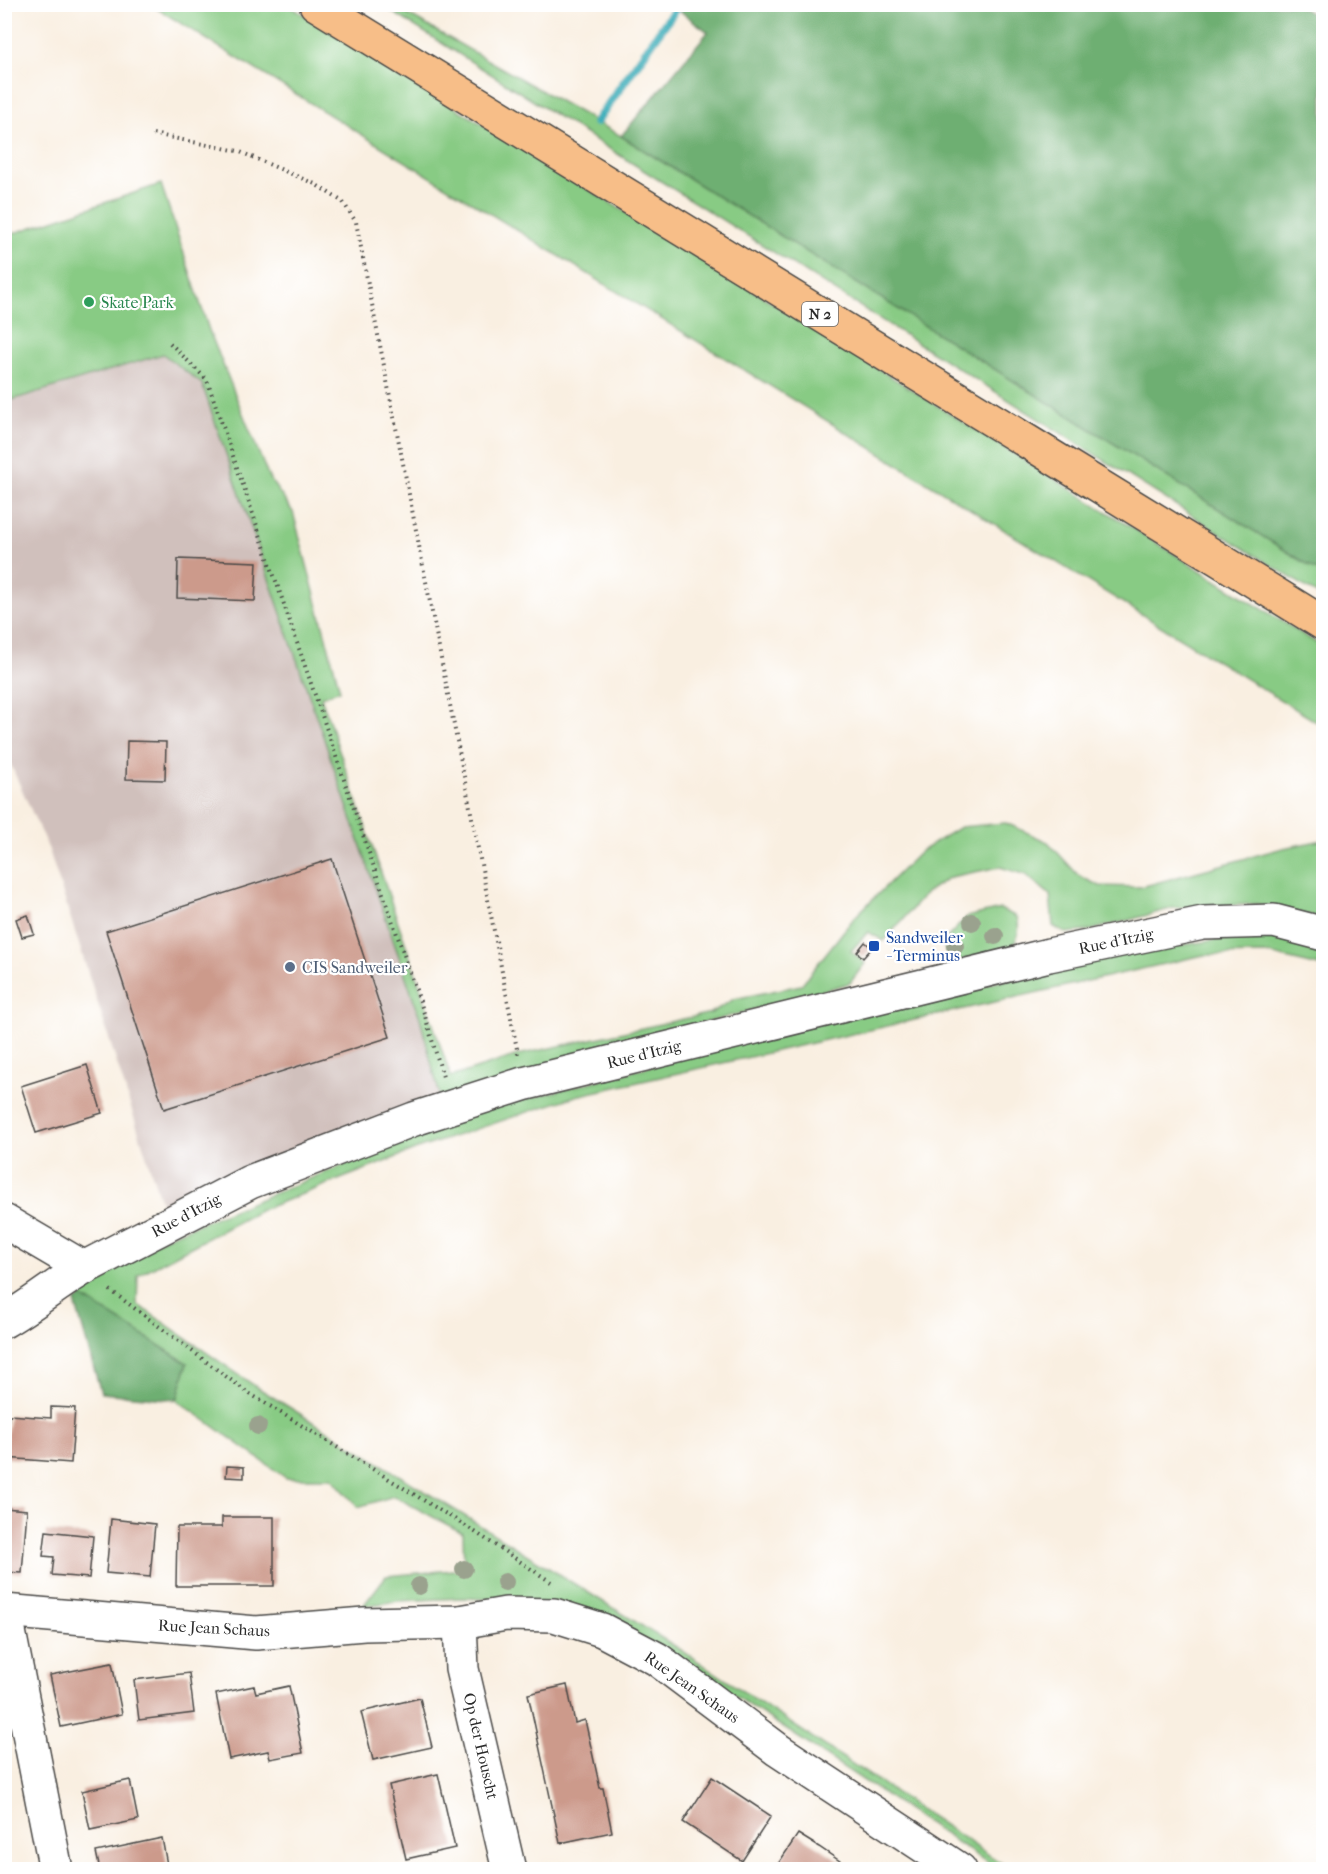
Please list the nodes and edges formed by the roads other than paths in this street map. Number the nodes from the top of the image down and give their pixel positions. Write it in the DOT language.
graph roads {
  1 [pos="316,4"];
  2 [pos="1323,624"];
  3 [pos="1323,934"];
  4 [pos="4,1221"];
  5 [pos="84,1268"];
  6 [pos="4,1321"];
  7 [pos="5,1611"];
  8 [pos="460,1622"];
  9 [pos="56,1869"];
  10 [pos="509,1869"];
  11 [pos="960,1869"];
  1 -- 2 [label="main road, N 2"];
  3 -- 5 [label="street, Rue d'Itzig"];
  4 -- 5 [label="street"];
  5 -- 6 [label="street, Rue d'Itzig"];
  7 -- 8 [label="street, Rue Jean Schaus"];
  7 -- 9 [label="street"];
  8 -- 10 [label="street, Op der Houscht"];
  8 -- 11 [label="street, Rue Jean Schaus"];
}
